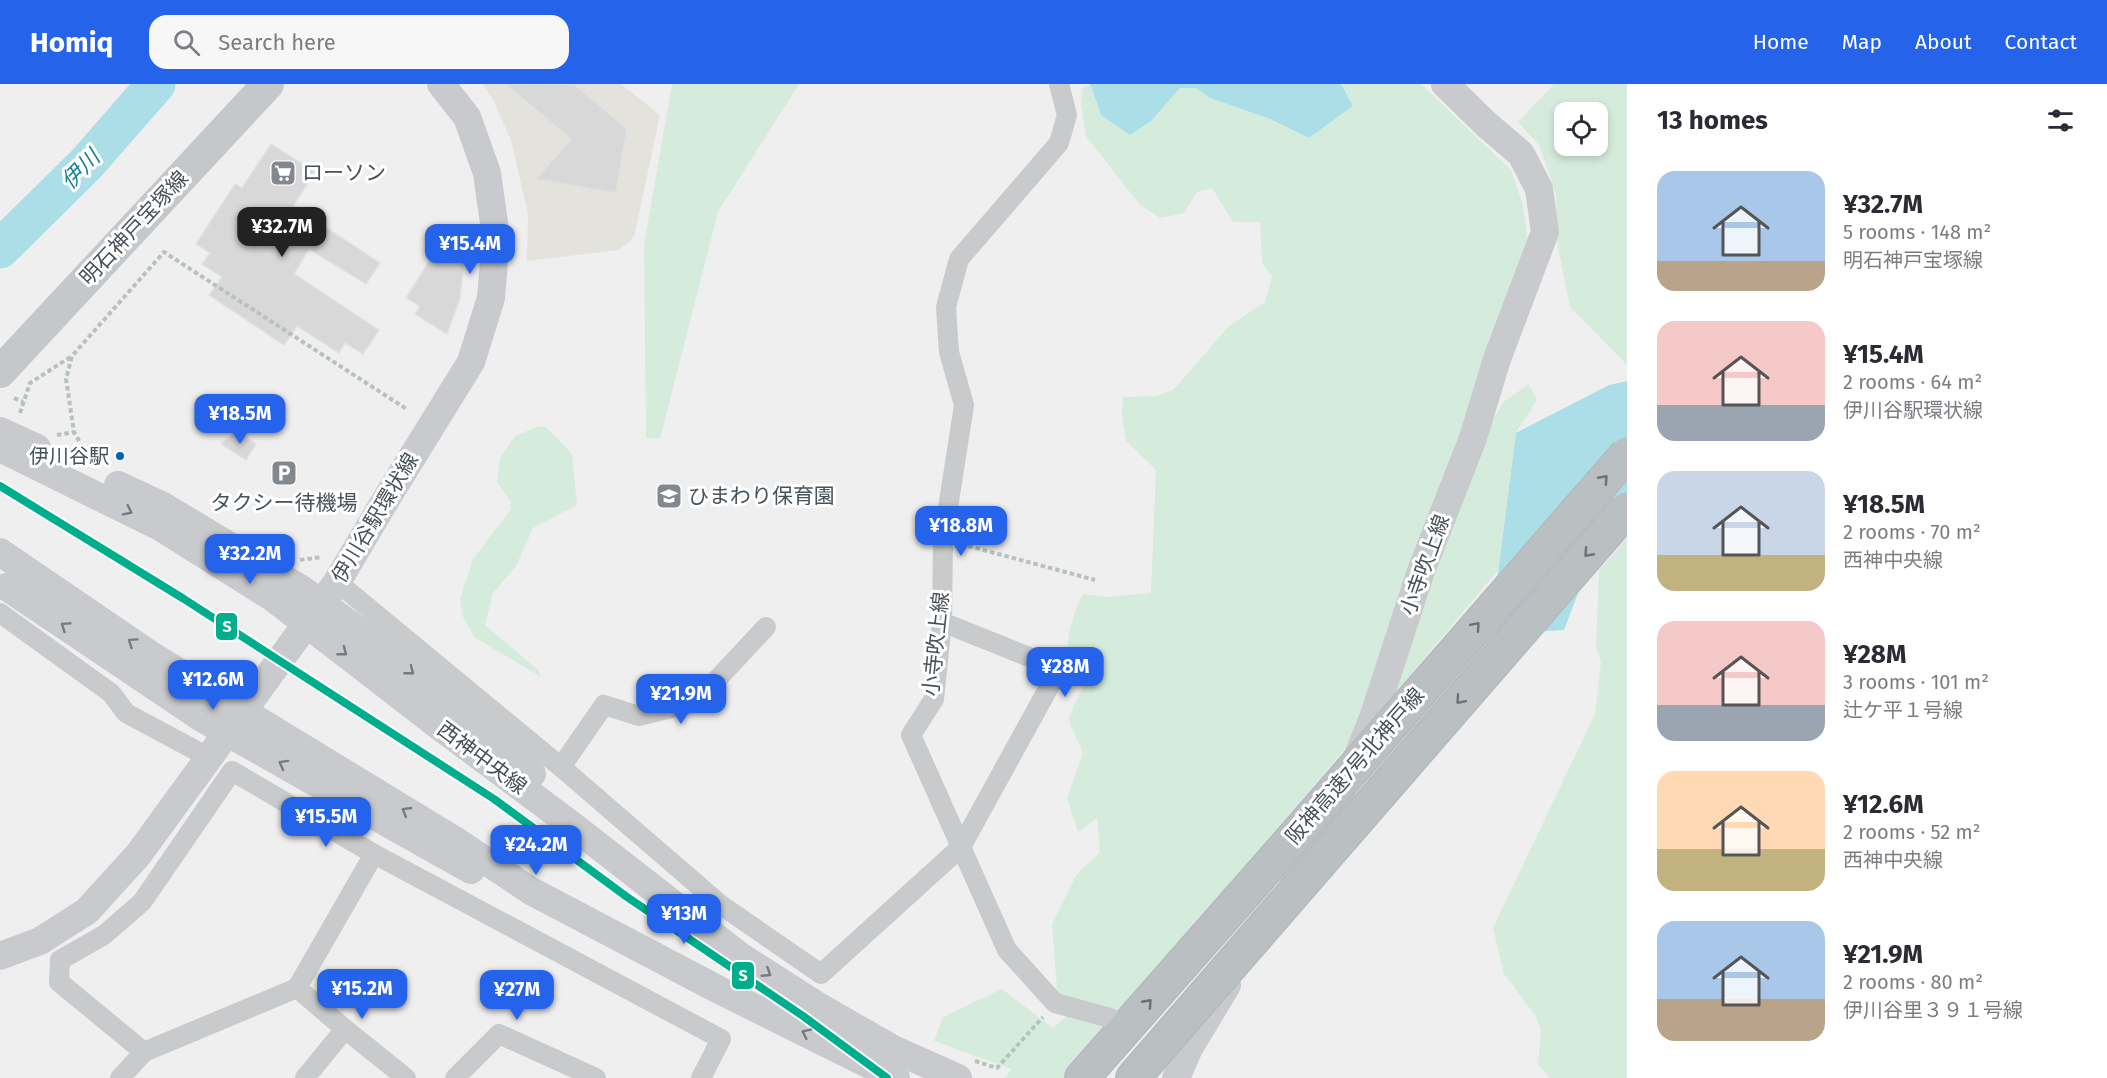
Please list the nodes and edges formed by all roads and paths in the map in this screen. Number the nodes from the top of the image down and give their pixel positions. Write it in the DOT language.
graph roads {
  1 [pos="268,84"];
  2 [pos="441,84"];
  3 [pos="1059,84"];
  4 [pos="1445,84"];
  5 [pos="72,356"];
  6 [pos="7,385"];
  7 [pos="23,402"];
  8 [pos="408,410"];
  9 [pos="11,426"];
  10 [pos="0,448"];
  11 [pos="1627,454"];
  12 [pos="117,467"];
  13 [pos="1627,509"];
  14 [pos="943,540"];
  15 [pos="327,549"];
  16 [pos="0,552"];
  17 [pos="292,560"];
  18 [pos="1095,580"];
  19 [pos="338,582"];
  20 [pos="2,594"];
  21 [pos="942,622"];
  22 [pos="766,627"];
  23 [pos="208,757"];
  24 [pos="561,767"];
  25 [pos="961,847"];
  26 [pos="374,854"];
  27 [pos="693,919"];
  28 [pos="0,956"];
  29 [pos="297,988"];
  30 [pos="721,991"];
  31 [pos="1055,1003"];
  32 [pos="1110,1018"];
  33 [pos="345,1029"];
  34 [pos="144,1052"];
  35 [pos="1142,1067"];
  36 [pos="962,1068"];
  37 [pos="120,1078"];
  38 [pos="305,1078"];
  39 [pos="406,1078"];
  40 [pos="455,1078"];
  41 [pos="596,1078"];
  42 [pos="701,1078"];
  43 [pos="896,1078"];
  44 [pos="1082,1078"];
  45 [pos="1176,1078"];
  1 -- 6 [label="main road, 明石神戸宝塚線"];
  2 -- 19 [label="street, 伊川谷駅環状線"];
  3 -- 14 [label="street, 小寺吹上線"];
  4 -- 45 [label="street, 小寺吹上線"];
  5 -- 7 [label="path"];
  5 -- 8 [label="path"];
  5 -- 12 [label="path"];
  6 -- 7 [label="path"];
  7 -- 9 [label="path"];
  9 -- 27 [label="street, one-way, bridge"];
  10 -- 27 [label="street, 西神中央線, one-way, bridge"];
  44 -- 11 [label="highway, 阪神高速7号北神戸線, one-way, bridge"];
  13 -- 35 [label="highway, 阪神高速7号北神戸線, one-way, bridge"];
  14 -- 18 [label="path"];
  14 -- 21 [label="street, 小寺吹上線"];
  15 -- 17 [label="path"];
  30 -- 16 [label="street, one-way, bridge"];
  19 -- 23 [label="street, 伊川谷駅環状線"];
  19 -- 24 [label="street"];
  20 -- 23 [label="street"];
  30 -- 20 [label="street, one-way, bridge"];
  21 -- 25 [label="street, 小寺吹上線"];
  21 -- 25 [label="street"];
  22 -- 24 [label="street"];
  23 -- 28 [label="street, 伊川谷駅環状線"];
  24 -- 25 [label="street"];
  25 -- 31 [label="street, 小寺吹上線"];
  26 -- 29 [label="street"];
  26 -- 34 [label="street"];
  26 -- 42 [label="street"];
  27 -- 36 [label="street, 西神中央線, one-way"];
  29 -- 33 [label="street"];
  29 -- 34 [label="street"];
  43 -- 30 [label="street, one-way"];
  31 -- 32 [label="street"];
  31 -- 36 [label="path"];
  33 -- 38 [label="street"];
  33 -- 39 [label="street"];
  34 -- 37 [label="street"];
  40 -- 41 [label="street"];
}
